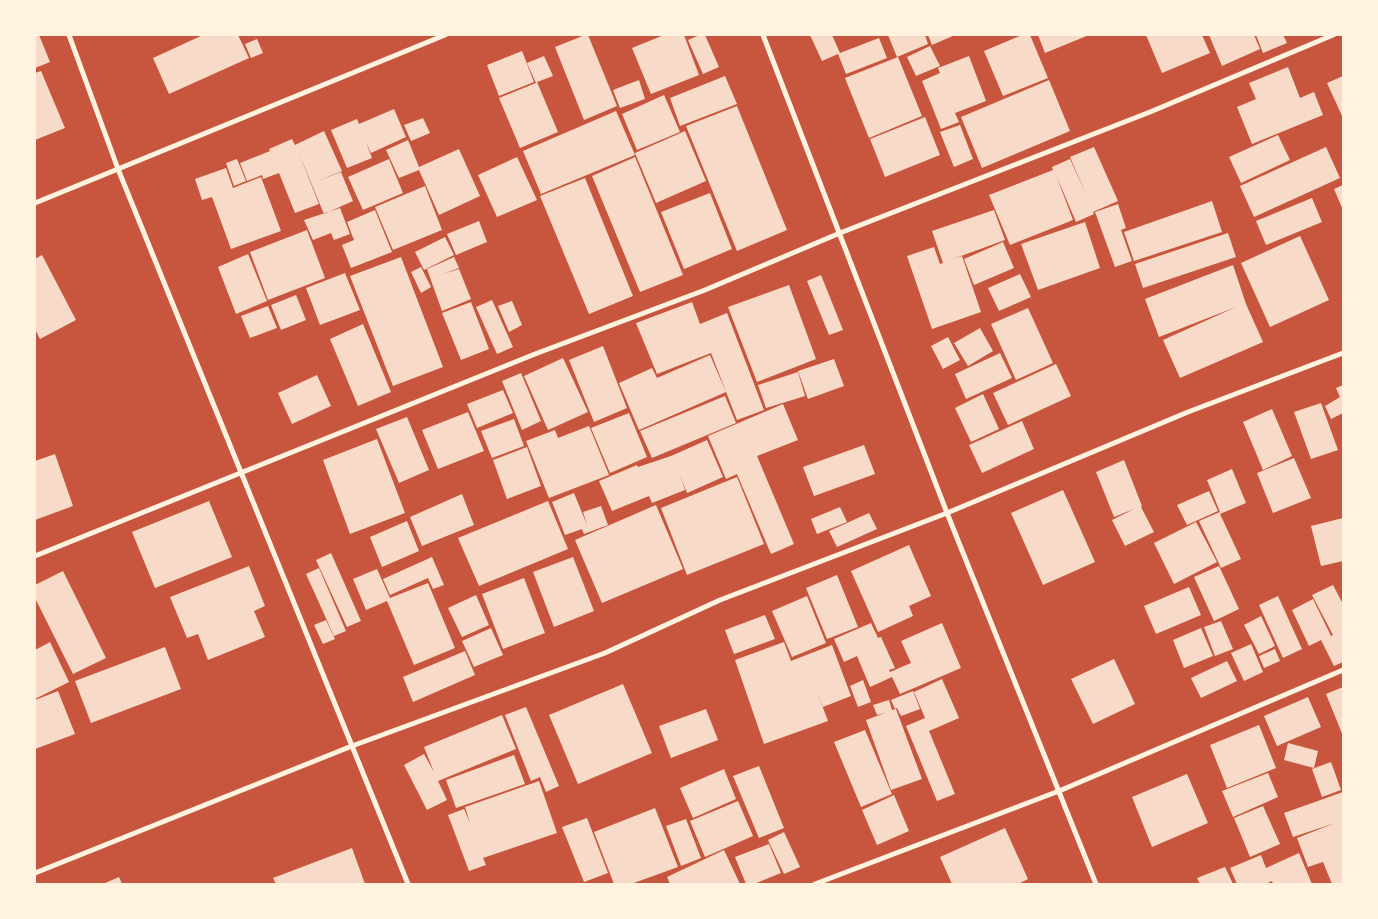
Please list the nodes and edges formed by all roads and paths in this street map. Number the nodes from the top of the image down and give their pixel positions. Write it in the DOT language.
graph roads {
  1 [pos="69,35"];
  2 [pos="445,35"];
  3 [pos="762,35"];
  4 [pos="1333,35"];
  5 [pos="118,169"];
  6 [pos="35,203"];
  7 [pos="840,233"];
  8 [pos="1343,353"];
  9 [pos="241,472"];
  10 [pos="948,513"];
  11 [pos="35,556"];
  12 [pos="1343,670"];
  13 [pos="352,746"];
  14 [pos="1059,791"];
  15 [pos="35,873"];
  16 [pos="408,884"];
  17 [pos="815,884"];
  18 [pos="1096,884"];
  1 -- 5 [label="street"];
  2 -- 5 [label="street"];
  3 -- 7 [label="street"];
  4 -- 7 [label="street"];
  5 -- 6 [label="street"];
  5 -- 9 [label="street"];
  7 -- 9 [label="street"];
  7 -- 10 [label="street"];
  8 -- 10 [label="street"];
  9 -- 11 [label="street"];
  9 -- 13 [label="street"];
  10 -- 13 [label="street"];
  10 -- 14 [label="street"];
  12 -- 14 [label="street"];
  13 -- 15 [label="street"];
  13 -- 16 [label="street"];
  14 -- 17 [label="street"];
  14 -- 18 [label="street"];
}
